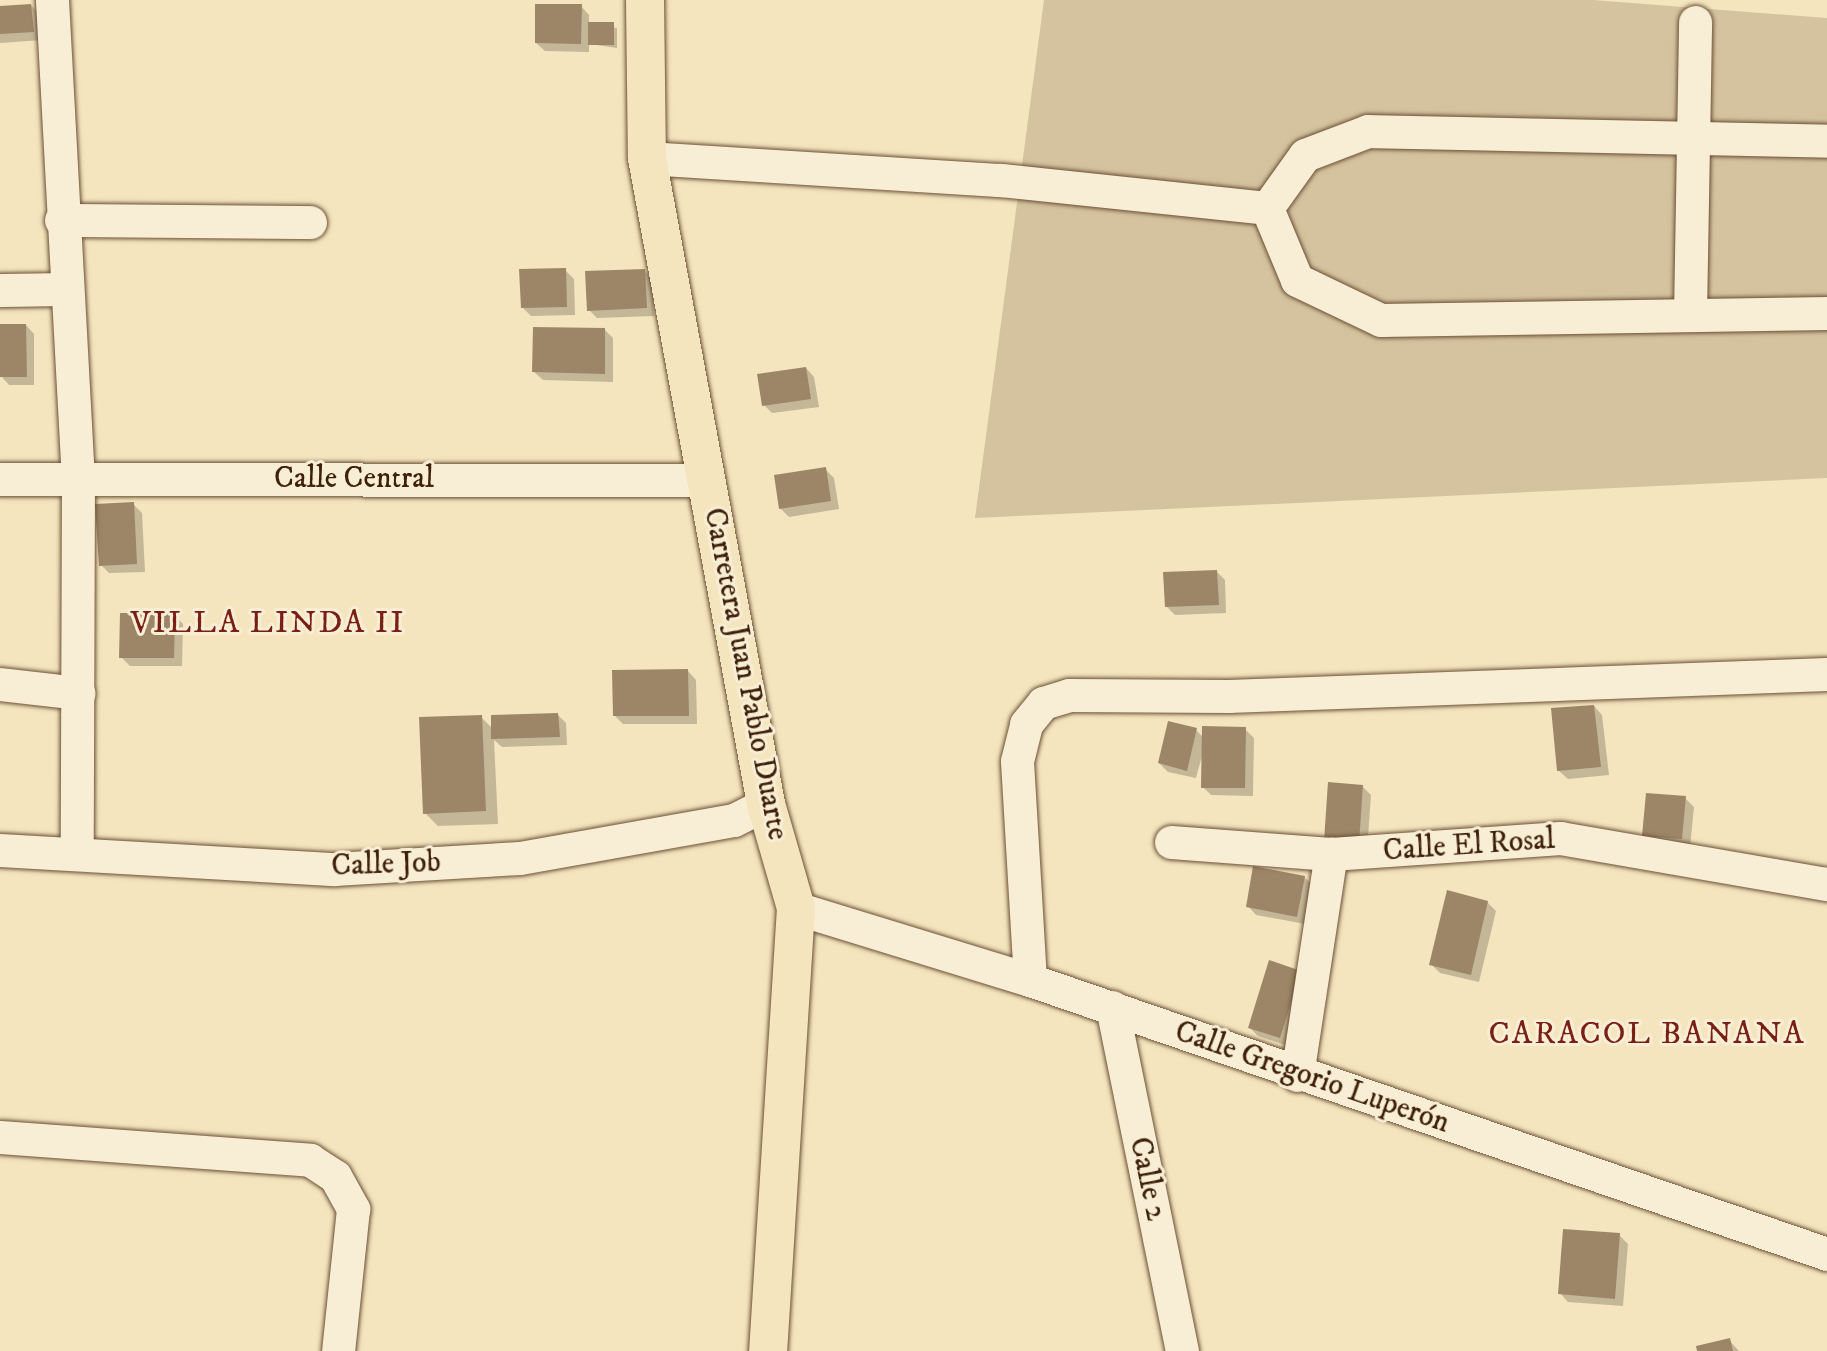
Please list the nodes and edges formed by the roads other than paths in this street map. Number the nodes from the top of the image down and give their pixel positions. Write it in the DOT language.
graph roads {
  1 [pos="52,0"];
  2 [pos="646,0"];
  3 [pos="1695,22"];
  4 [pos="1694,135"];
  5 [pos="1827,141"];
  6 [pos="647,158"];
  7 [pos="1267,208"];
  8 [pos="61,219"];
  9 [pos="310,222"];
  10 [pos="64,289"];
  11 [pos="0,290"];
  12 [pos="1827,313"];
  13 [pos="1690,315"];
  14 [pos="78,478"];
  15 [pos="0,479"];
  16 [pos="707,480"];
  17 [pos="1827,674"];
  18 [pos="0,684"];
  19 [pos="78,693"];
  20 [pos="766,804"];
  21 [pos="1171,842"];
  22 [pos="0,850"];
  23 [pos="77,852"];
  24 [pos="1331,854"];
  25 [pos="1827,884"];
  26 [pos="796,908"];
  27 [pos="1030,980"];
  28 [pos="1112,1007"];
  29 [pos="1297,1075"];
  30 [pos="0,1138"];
  31 [pos="1827,1254"];
  32 [pos="338,1351"];
  33 [pos="768,1351"];
  34 [pos="1182,1351"];
  1 -- 8 [label="street"];
  2 -- 6 [label="main road, Carretera Juan Pablo Duarte"];
  3 -- 4 [label="street"];
  4 -- 5 [label="street"];
  4 -- 7 [label="street"];
  4 -- 13 [label="street"];
  6 -- 7 [label="street"];
  6 -- 16 [label="main road, Carretera Juan Pablo Duarte"];
  7 -- 13 [label="street"];
  8 -- 9 [label="street"];
  8 -- 10 [label="street"];
  10 -- 11 [label="street"];
  10 -- 14 [label="street"];
  12 -- 13 [label="street"];
  14 -- 15 [label="street, Calle Central"];
  14 -- 16 [label="street, Calle Central"];
  14 -- 19 [label="street"];
  16 -- 20 [label="main road, Carretera Juan Pablo Duarte"];
  17 -- 27 [label="street"];
  18 -- 19 [label="street"];
  19 -- 23 [label="street"];
  20 -- 23 [label="street, Calle Job"];
  20 -- 26 [label="main road, Carretera Juan Pablo Duarte"];
  21 -- 24 [label="street, Calle El Rosal"];
  22 -- 23 [label="street, Calle Job"];
  24 -- 25 [label="street, Calle El Rosal"];
  24 -- 29 [label="street"];
  26 -- 27 [label="street, Calle Gregorio Luperón"];
  26 -- 33 [label="main road, Carretera Juan Pablo Duarte"];
  27 -- 28 [label="street, Calle Gregorio Luperón"];
  28 -- 29 [label="street, Calle Gregorio Luperón"];
  28 -- 34 [label="street, Calle 2"];
  29 -- 31 [label="street, Calle Gregorio Luperón"];
  30 -- 32 [label="street"];
}
